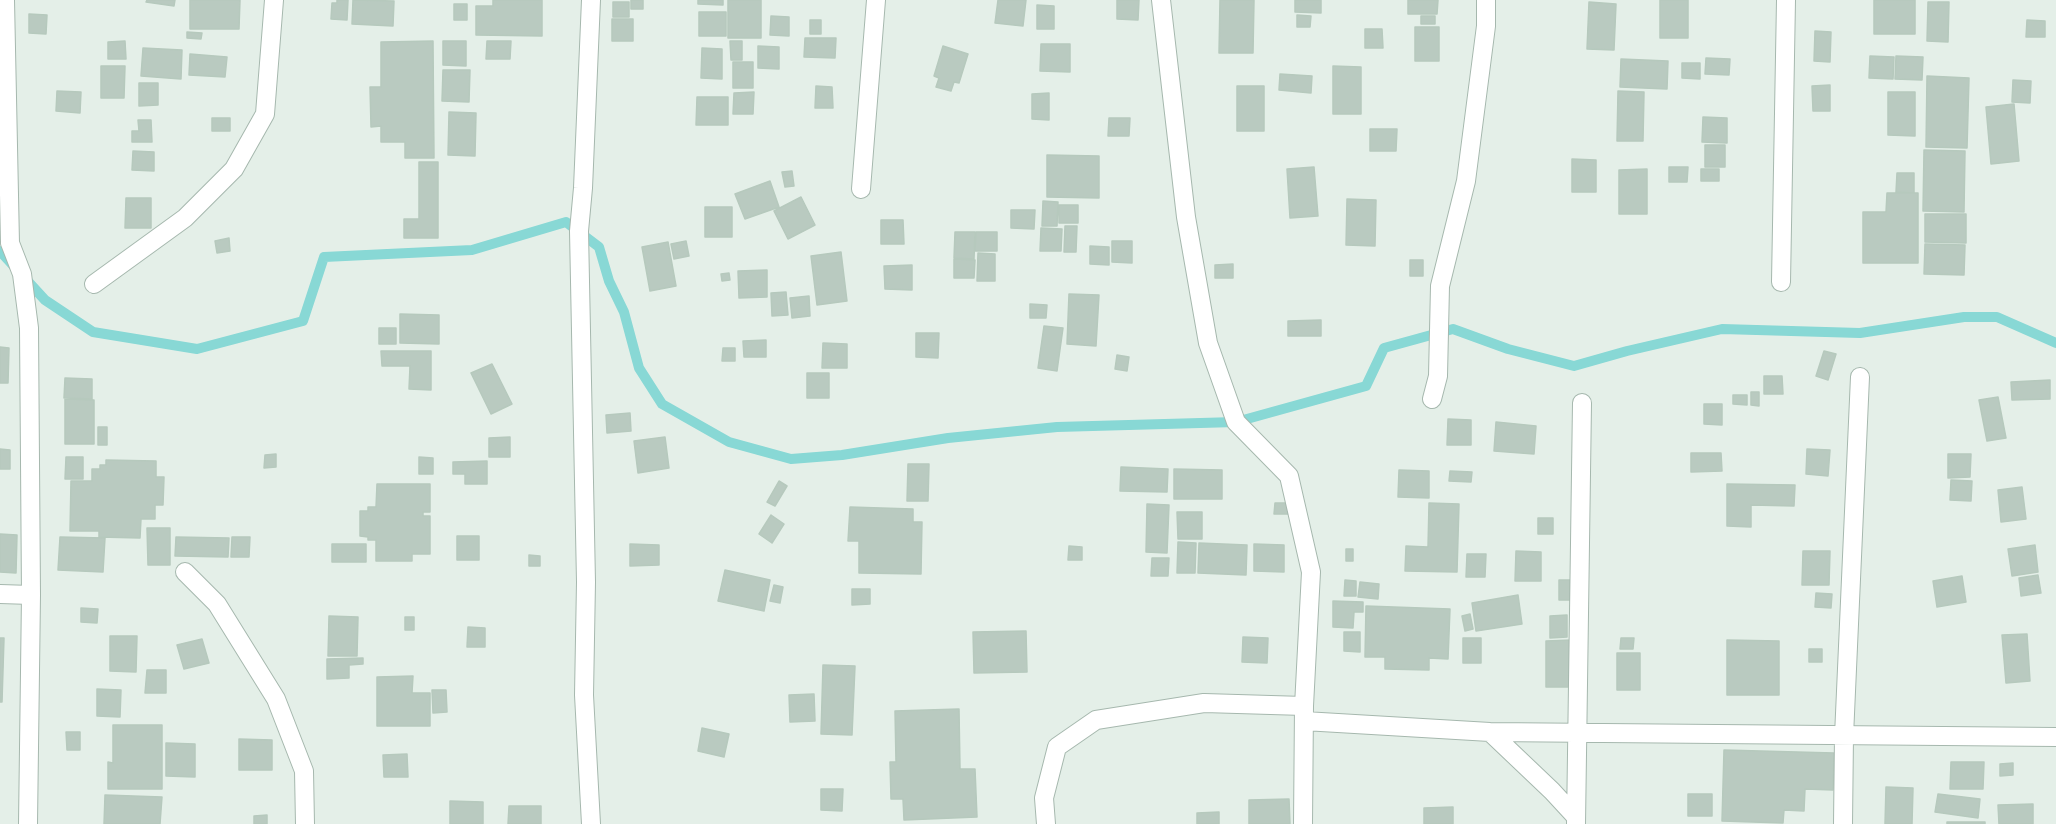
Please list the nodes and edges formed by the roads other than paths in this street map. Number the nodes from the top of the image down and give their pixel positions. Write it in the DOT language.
graph roads {
  1 [pos="6,0"];
  2 [pos="274,0"];
  3 [pos="591,0"];
  4 [pos="876,0"];
  5 [pos="1161,0"];
  6 [pos="1486,0"];
  7 [pos="1786,0"];
  8 [pos="861,189"];
  9 [pos="1781,282"];
  10 [pos="94,284"];
  11 [pos="1860,377"];
  12 [pos="1432,399"];
  13 [pos="1582,403"];
  14 [pos="185,572"];
  15 [pos="0,594"];
  16 [pos="31,595"];
  17 [pos="1304,713"];
  18 [pos="1490,732"];
  19 [pos="1577,734"];
  20 [pos="1845,736"];
  21 [pos="2056,737"];
  22 [pos="1576,821"];
  23 [pos="28,824"];
  24 [pos="305,824"];
  25 [pos="591,824"];
  26 [pos="1046,824"];
  27 [pos="1303,824"];
  28 [pos="1843,824"];
  1 -- 16 [label="street"];
  2 -- 10 [label="street"];
  3 -- 25 [label="street"];
  4 -- 8 [label="street"];
  5 -- 17 [label="street"];
  6 -- 12 [label="street"];
  7 -- 9 [label="street"];
  11 -- 20 [label="street"];
  13 -- 19 [label="street"];
  14 -- 24 [label="street"];
  15 -- 16 [label="street"];
  16 -- 23 [label="street"];
  17 -- 18 [label="street"];
  17 -- 26 [label="street"];
  17 -- 27 [label="street"];
  18 -- 19 [label="street"];
  18 -- 22 [label="street"];
  19 -- 20 [label="street"];
  19 -- 22 [label="street"];
  20 -- 21 [label="street"];
  20 -- 28 [label="street"];
}
